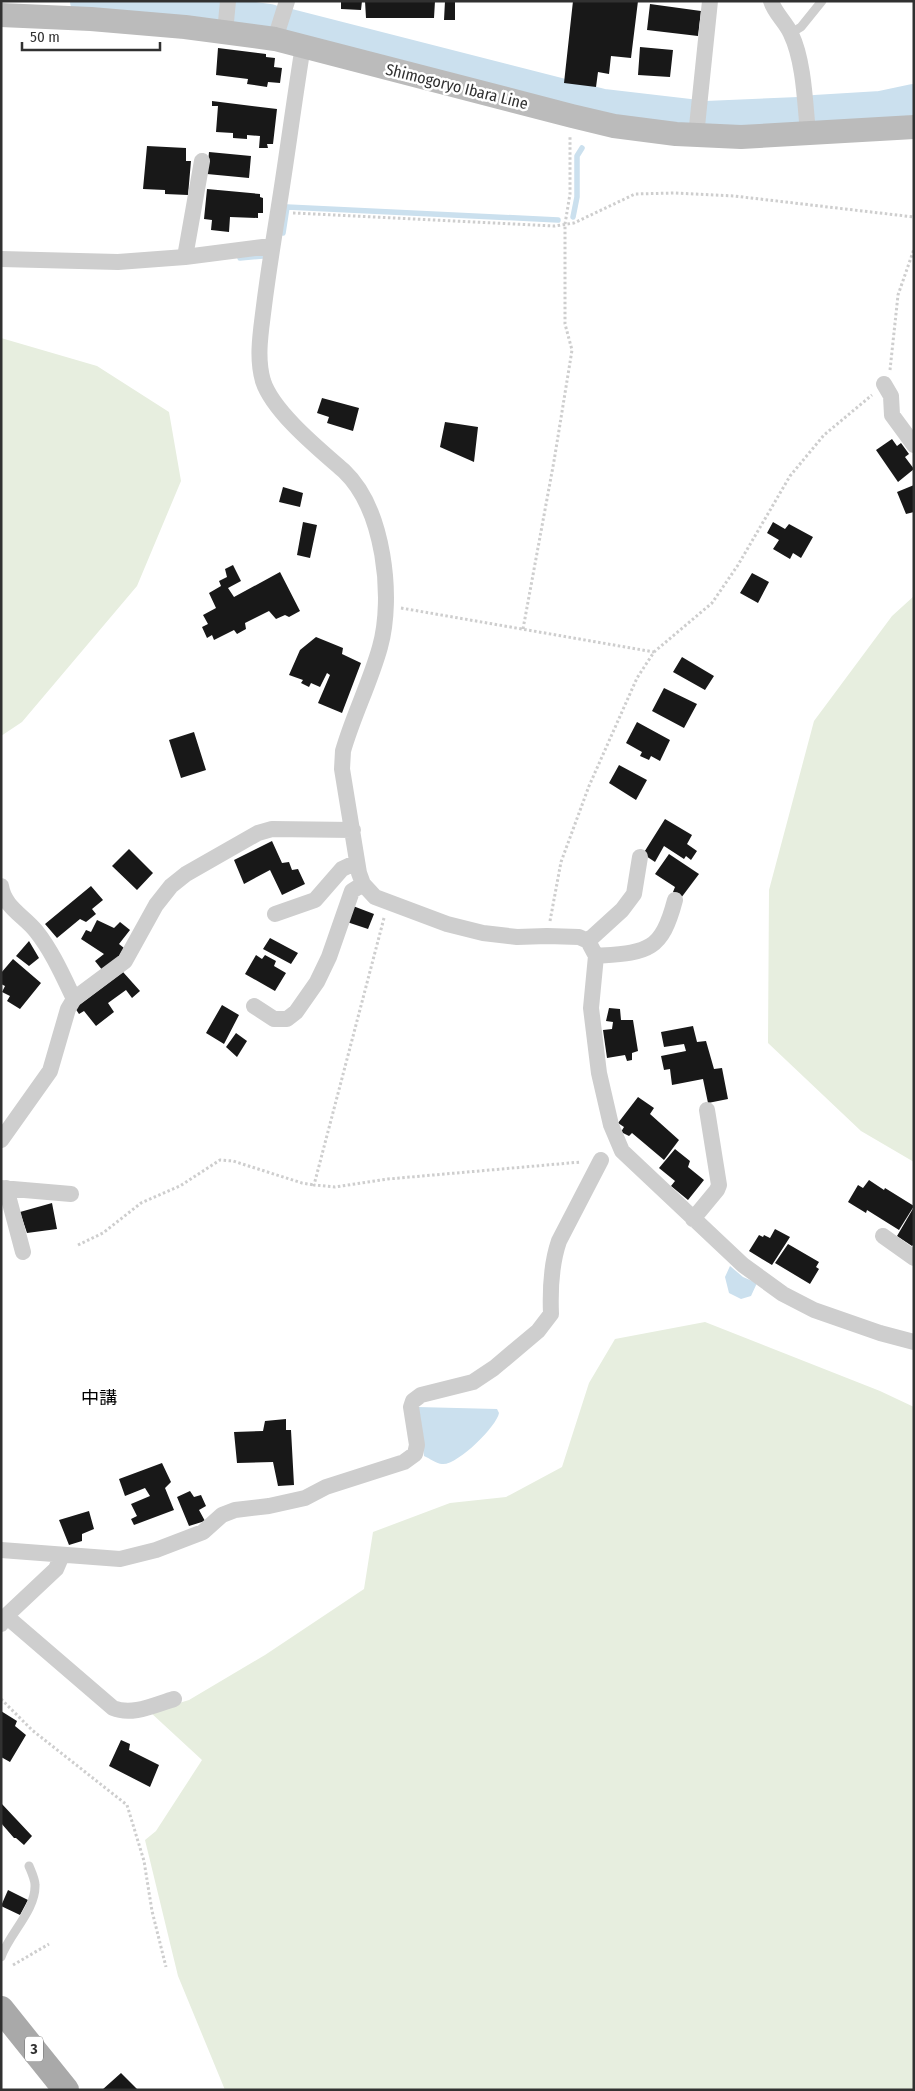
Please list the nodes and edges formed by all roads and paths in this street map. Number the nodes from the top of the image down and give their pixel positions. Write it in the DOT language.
graph roads {
  1 [pos="228,1"];
  2 [pos="287,1"];
  3 [pos="710,1"];
  4 [pos="771,1"];
  5 [pos="822,1"];
  6 [pos="1,15"];
  7 [pos="226,32"];
  8 [pos="791,33"];
  9 [pos="275,39"];
  10 [pos="303,46"];
  11 [pos="572,116"];
  12 [pos="697,123"];
  13 [pos="914,127"];
  14 [pos="808,133"];
  15 [pos="202,161"];
  16 [pos="291,213"];
  17 [pos="914,217"];
  18 [pos="565,224"];
  19 [pos="271,246"];
  20 [pos="914,249"];
  21 [pos="185,257"];
  22 [pos="1,259"];
  23 [pos="884,384"];
  24 [pos="914,445"];
  25 [pos="385,606"];
  26 [pos="523,629"];
  27 [pos="654,652"];
  28 [pos="353,830"];
  29 [pos="640,857"];
  30 [pos="357,862"];
  31 [pos="363,884"];
  32 [pos="1,886"];
  33 [pos="675,900"];
  34 [pos="388,903"];
  35 [pos="275,914"];
  36 [pos="547,936"];
  37 [pos="588,941"];
  38 [pos="596,956"];
  39 [pos="74,998"];
  40 [pos="254,1006"];
  41 [pos="707,1110"];
  42 [pos="1,1140"];
  43 [pos="601,1160"];
  44 [pos="314,1185"];
  45 [pos="4,1188"];
  46 [pos="71,1194"];
  47 [pos="693,1219"];
  48 [pos="883,1236"];
  49 [pos="78,1245"];
  50 [pos="23,1252"];
  51 [pos="914,1258"];
  52 [pos="912,1338"];
  53 [pos="1,1550"];
  54 [pos="62,1555"];
  55 [pos="4,1620"];
  56 [pos="1,1699"];
  57 [pos="174,1699"];
  58 [pos="29,1866"];
  59 [pos="49,1944"];
  60 [pos="1,1957"];
  61 [pos="10,1967"];
  62 [pos="166,1967"];
  63 [pos="3,2016"];
  64 [pos="66,2090"];
  1 -- 7 [label="street"];
  2 -- 9 [label="street"];
  3 -- 12 [label="street"];
  4 -- 8 [label="street"];
  5 -- 8 [label="lane"];
  6 -- 7 [label="main road, Shimogoryo Ibara Line"];
  7 -- 9 [label="main road, Shimogoryo Ibara Line"];
  8 -- 14 [label="street"];
  9 -- 10 [label="main road, Shimogoryo Ibara Line"];
  10 -- 11 [label="main road, Shimogoryo Ibara Line"];
  10 -- 19 [label="street"];
  11 -- 12 [label="main road, Shimogoryo Ibara Line"];
  11 -- 18 [label="path"];
  12 -- 14 [label="main road, Shimogoryo Ibara Line"];
  13 -- 14 [label="main road, Shimogoryo Ibara Line"];
  15 -- 21 [label="street"];
  16 -- 18 [label="path"];
  17 -- 18 [label="path"];
  18 -- 26 [label="path"];
  19 -- 21 [label="street"];
  19 -- 25 [label="street"];
  20 -- 23 [label="path"];
  21 -- 22 [label="street"];
  23 -- 24 [label="street"];
  23 -- 27 [label="path"];
  25 -- 26 [label="path"];
  25 -- 28 [label="street"];
  26 -- 27 [label="path"];
  27 -- 36 [label="path"];
  28 -- 30 [label="street"];
  28 -- 39 [label="street"];
  29 -- 37 [label="street"];
  30 -- 31 [label="street"];
  30 -- 35 [label="street"];
  31 -- 34 [label="street"];
  31 -- 40 [label="street"];
  32 -- 39 [label="street"];
  33 -- 38 [label="street"];
  34 -- 36 [label="street"];
  34 -- 44 [label="path"];
  36 -- 37 [label="street"];
  37 -- 38 [label="street"];
  38 -- 47 [label="street"];
  39 -- 42 [label="street"];
  41 -- 47 [label="street"];
  43 -- 44 [label="path"];
  43 -- 54 [label="street"];
  44 -- 49 [label="path"];
  45 -- 46 [label="street"];
  45 -- 50 [label="street"];
  47 -- 52 [label="street"];
  48 -- 51 [label="street"];
  53 -- 54 [label="street"];
  54 -- 55 [label="street"];
  55 -- 57 [label="street"];
  56 -- 62 [label="path"];
  58 -- 60 [label="lane"];
  59 -- 61 [label="path"];
  63 -- 64 [label="main road, 3"];
}
